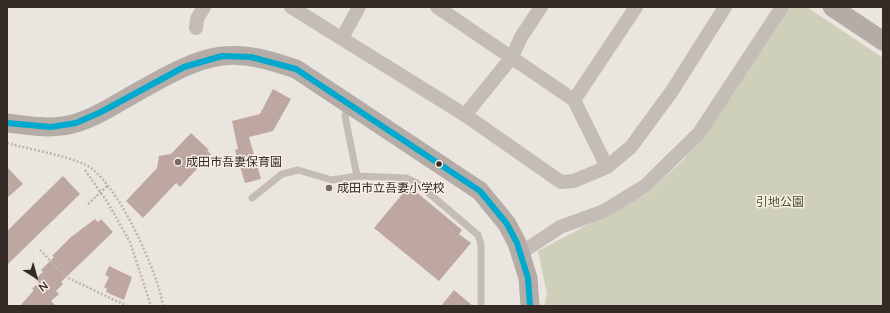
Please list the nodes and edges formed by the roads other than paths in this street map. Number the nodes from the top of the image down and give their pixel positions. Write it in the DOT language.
graph roads {
  1 [pos="204,7"];
  2 [pos="291,7"];
  3 [pos="359,7"];
  4 [pos="540,7"];
  5 [pos="636,7"];
  6 [pos="725,7"];
  7 [pos="782,7"];
  8 [pos="832,7"];
  9 [pos="446,9"];
  10 [pos="196,28"];
  11 [pos="342,38"];
  12 [pos="883,40"];
  13 [pos="512,58"];
  14 [pos="574,100"];
  15 [pos="350,103"];
  16 [pos="465,115"];
  17 [pos="7,123"];
  18 [pos="607,167"];
  19 [pos="357,176"];
  20 [pos="252,198"];
  21 [pos="521,253"];
  22 [pos="481,306"];
  23 [pos="530,306"];
  1 -- 10 [label="street"];
  2 -- 11 [label="street"];
  3 -- 11 [label="street"];
  4 -- 13 [label="street"];
  5 -- 14 [label="street"];
  6 -- 18 [label="street"];
  7 -- 21 [label="street"];
  8 -- 12 [label="street"];
  9 -- 13 [label="street"];
  11 -- 16 [label="street"];
  13 -- 14 [label="street"];
  13 -- 16 [label="street"];
  14 -- 18 [label="street"];
  15 -- 17 [label="street"];
  15 -- 19 [label="lane"];
  15 -- 21 [label="street"];
  16 -- 18 [label="street"];
  19 -- 20 [label="lane"];
  19 -- 22 [label="lane"];
  21 -- 23 [label="street"];
}
